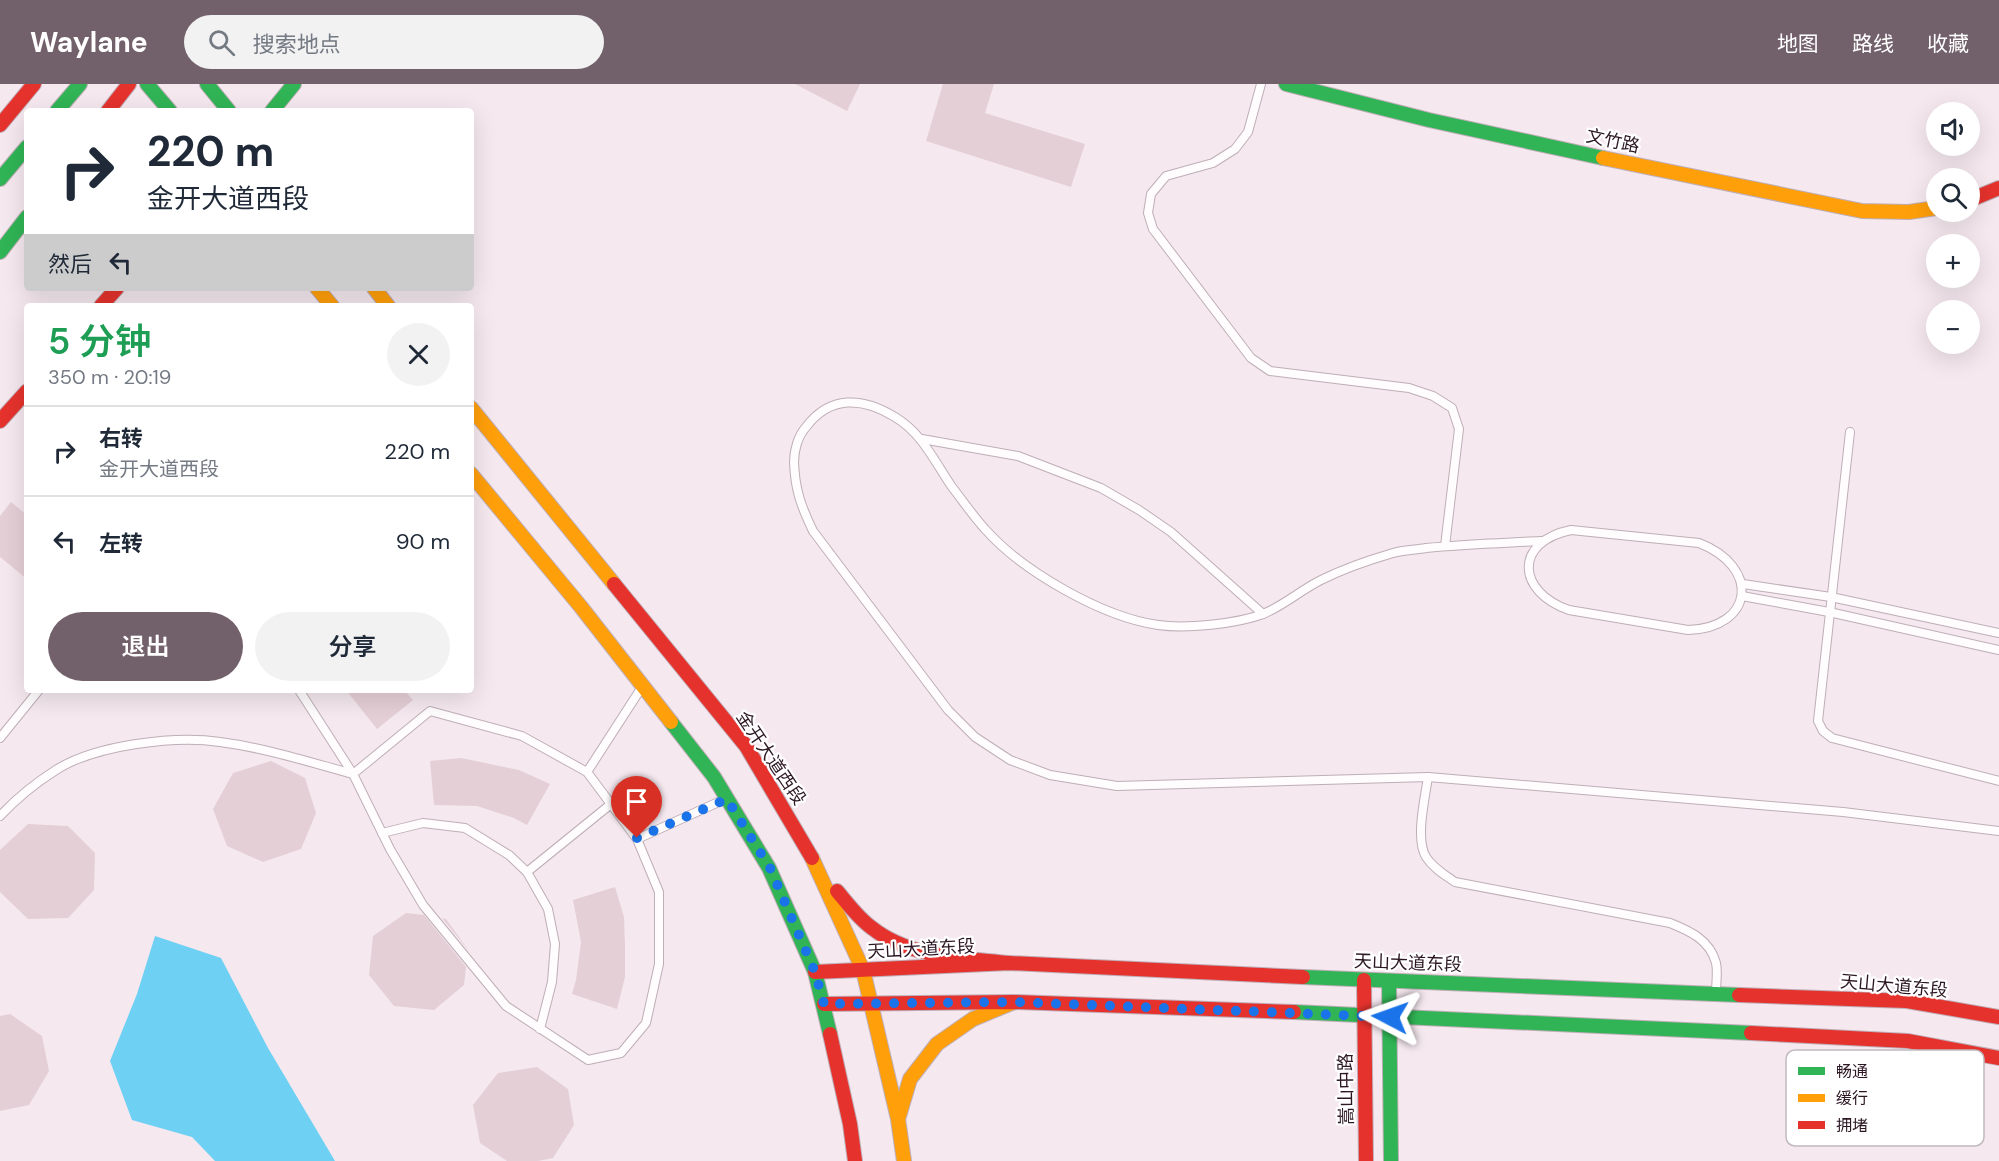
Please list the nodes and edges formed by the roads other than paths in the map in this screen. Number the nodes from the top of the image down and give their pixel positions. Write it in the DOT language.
graph roads {
  1 [pos="34,84"];
  2 [pos="80,84"];
  3 [pos="129,84"];
  4 [pos="147,84"];
  5 [pos="207,84"];
  6 [pos="294,84"];
  7 [pos="1261,84"];
  8 [pos="1286,84"];
  9 [pos="1350,84"];
  10 [pos="1344,100"];
  11 [pos="166,106"];
  12 [pos="60,108"];
  13 [pos="110,108"];
  14 [pos="227,108"];
  15 [pos="274,108"];
  16 [pos="0,125"];
  17 [pos="24,151"];
  18 [pos="0,179"];
  19 [pos="1999,188"];
  20 [pos="1980,196"];
  21 [pos="1926,209"];
  22 [pos="24,221"];
  23 [pos="0,252"];
  24 [pos="114,291"];
  25 [pos="320,291"];
  26 [pos="376,291"];
  27 [pos="104,303"];
  28 [pos="330,303"];
  29 [pos="386,303"];
  30 [pos="24,394"];
  31 [pos="474,412"];
  32 [pos="0,421"];
  33 [pos="1850,432"];
  34 [pos="922,439"];
  35 [pos="474,478"];
  36 [pos="1541,542"];
  37 [pos="1445,546"];
  38 [pos="1743,584"];
  39 [pos="1742,596"];
  40 [pos="1831,597"];
  41 [pos="1829,612"];
  42 [pos="1263,614"];
  43 [pos="1999,633"];
  44 [pos="1999,650"];
  45 [pos="643,686"];
  46 [pos="37,693"];
  47 [pos="301,693"];
  48 [pos="0,738"];
  49 [pos="587,772"];
  50 [pos="353,774"];
  51 [pos="1428,777"];
  52 [pos="1999,781"];
  53 [pos="727,799"];
  54 [pos="611,804"];
  55 [pos="0,816"];
  56 [pos="1999,831"];
  57 [pos="382,833"];
  58 [pos="637,838"];
  59 [pos="808,848"];
  60 [pos="527,872"];
  61 [pos="1009,963"];
  62 [pos="863,970"];
  63 [pos="815,972"];
  64 [pos="1364,980"];
  65 [pos="1389,981"];
  66 [pos="1716,994"];
  67 [pos="1014,1002"];
  68 [pos="824,1004"];
  69 [pos="872,1004"];
  70 [pos="1363,1015"];
  71 [pos="1390,1017"];
  72 [pos="1999,1017"];
  73 [pos="540,1029"];
  74 [pos="1956,1050"];
  75 [pos="1984,1055"];
  76 [pos="1999,1058"];
  77 [pos="898,1119"];
  78 [pos="855,1161"];
  79 [pos="904,1161"];
  80 [pos="1366,1161"];
  81 [pos="1391,1161"];
  1 -- 16 [label="main road"];
  2 -- 12 [label="main road"];
  3 -- 13 [label="main road"];
  4 -- 11 [label="main road"];
  5 -- 14 [label="main road"];
  6 -- 15 [label="main road"];
  7 -- 37 [label="lane"];
  8 -- 10 [label="main road, 文竹路"];
  9 -- 10 [label="main road"];
  10 -- 21 [label="main road, 文竹路"];
  17 -- 18 [label="main road"];
  19 -- 20 [label="main road"];
  22 -- 23 [label="main road"];
  24 -- 27 [label="main road"];
  25 -- 28 [label="main road"];
  26 -- 29 [label="main road"];
  30 -- 32 [label="main road"];
  31 -- 59 [label="main road, 金开大道西段"];
  33 -- 40 [label="lane"];
  34 -- 42 [label="lane"];
  34 -- 42 [label="lane"];
  34 -- 51 [label="lane"];
  35 -- 45 [label="main road"];
  36 -- 37 [label="lane"];
  36 -- 38 [label="lane"];
  36 -- 39 [label="lane"];
  37 -- 42 [label="lane"];
  38 -- 39 [label="lane"];
  38 -- 40 [label="lane"];
  39 -- 41 [label="lane"];
  40 -- 41 [label="lane"];
  40 -- 43 [label="lane"];
  41 -- 44 [label="lane"];
  41 -- 52 [label="lane"];
  45 -- 49 [label="lane"];
  45 -- 53 [label="main road"];
  46 -- 48 [label="lane"];
  47 -- 50 [label="lane"];
  49 -- 50 [label="lane"];
  49 -- 54 [label="lane"];
  50 -- 55 [label="lane"];
  50 -- 57 [label="lane"];
  51 -- 56 [label="lane"];
  51 -- 66 [label="lane"];
  53 -- 58 [label="lane"];
  53 -- 63 [label="main road"];
  54 -- 58 [label="lane"];
  54 -- 60 [label="lane"];
  57 -- 60 [label="lane"];
  57 -- 73 [label="lane"];
  58 -- 73 [label="lane"];
  59 -- 61 [label="main road"];
  59 -- 62 [label="main road, 金开大道西段"];
  60 -- 73 [label="lane"];
  61 -- 62 [label="main road, 天山大道东段"];
  61 -- 64 [label="main road, 天山大道东段"];
  62 -- 63 [label="main road, 天山大道东段"];
  62 -- 69 [label="main road, 金开大道西段"];
  63 -- 68 [label="main road"];
  64 -- 65 [label="main road, 天山大道东段"];
  64 -- 70 [label="main road, 嵩山中路"];
  65 -- 66 [label="main road, 天山大道东段"];
  65 -- 71 [label="main road"];
  66 -- 72 [label="main road, 天山大道东段"];
  67 -- 69 [label="main road"];
  67 -- 70 [label="main road"];
  67 -- 77 [label="main road"];
  68 -- 69 [label="main road"];
  68 -- 78 [label="main road"];
  69 -- 77 [label="main road, 金开大道西段"];
  70 -- 71 [label="main road"];
  70 -- 80 [label="main road, 嵩山中路"];
  71 -- 74 [label="main road"];
  71 -- 81 [label="main road"];
  75 -- 76 [label="main road"];
  77 -- 79 [label="main road, 金开大道西段"];
}
